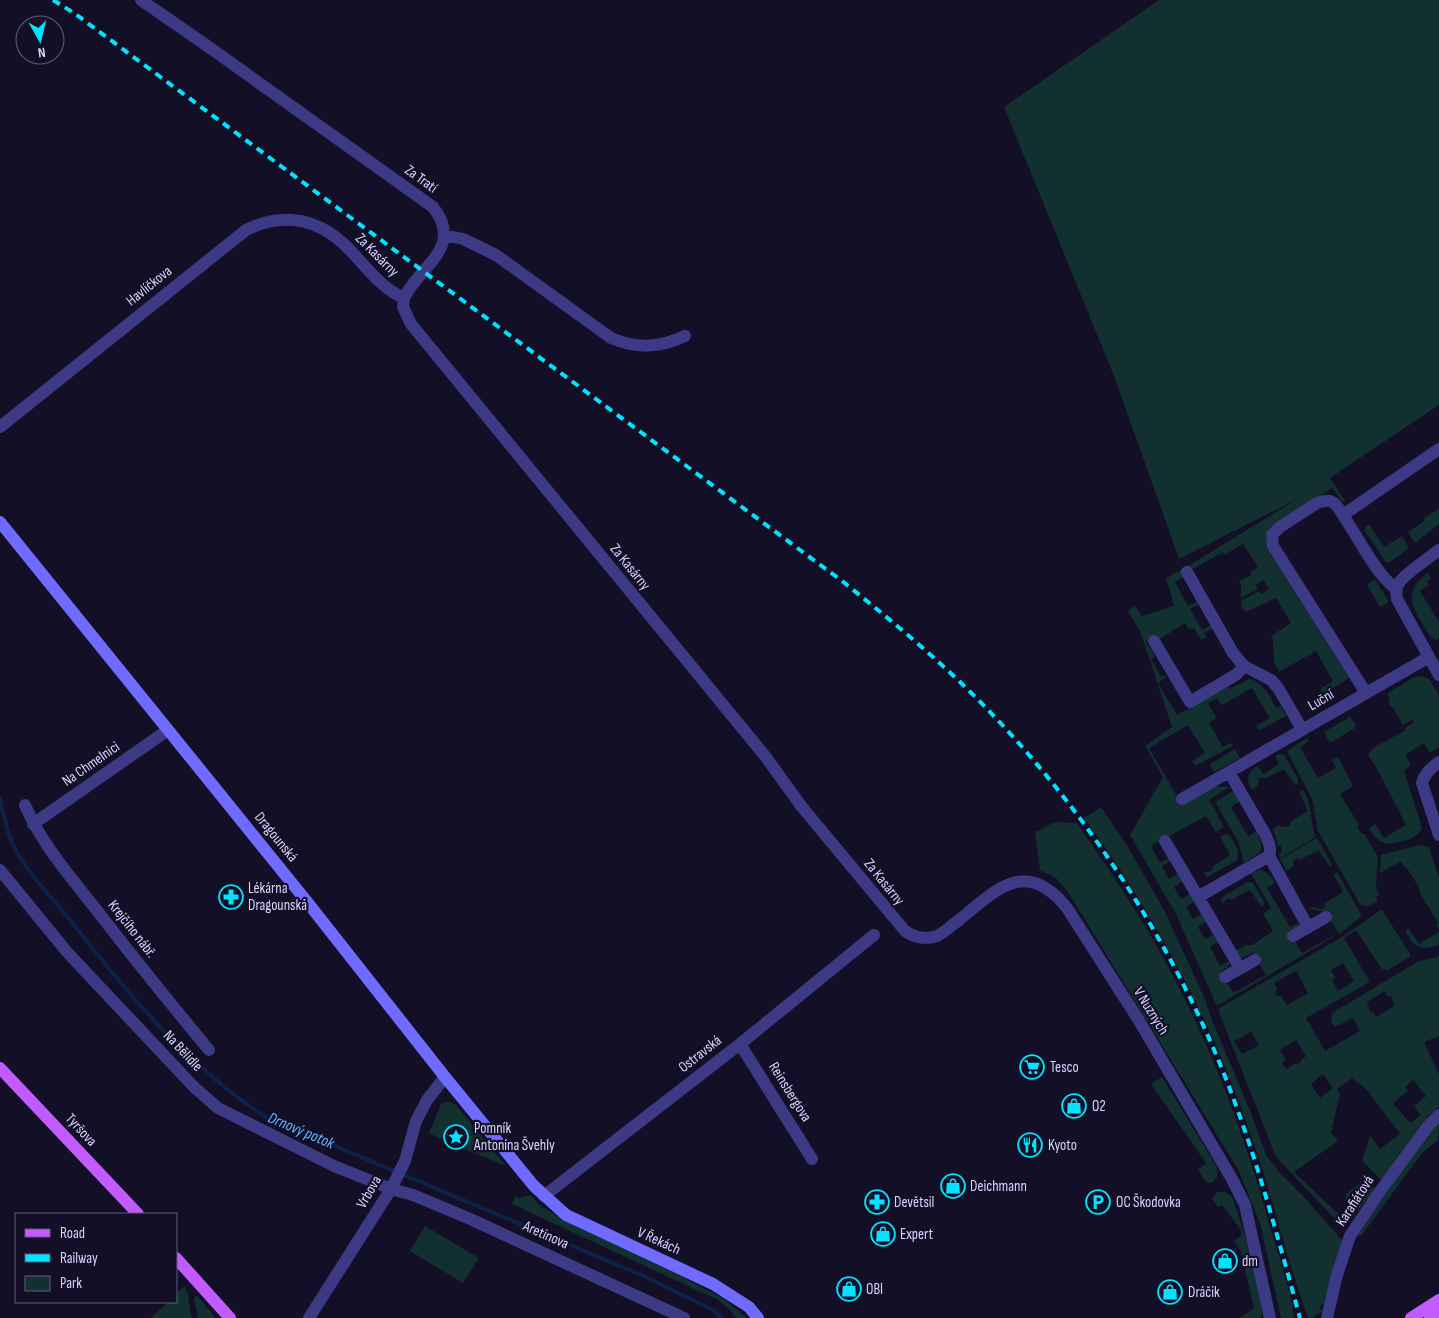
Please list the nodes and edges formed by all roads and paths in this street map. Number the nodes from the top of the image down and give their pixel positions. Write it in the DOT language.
graph roads {
  1 [pos="141,0"];
  2 [pos="444,235"];
  3 [pos="334,236"];
  4 [pos="404,298"];
  5 [pos="685,336"];
  6 [pos="0,427"];
  7 [pos="1439,448"];
  8 [pos="1343,515"];
  9 [pos="0,522"];
  10 [pos="1439,550"];
  11 [pos="1187,572"];
  12 [pos="1396,590"];
  13 [pos="1154,641"];
  14 [pos="1429,657"];
  15 [pos="1244,666"];
  16 [pos="1439,675"];
  17 [pos="1366,693"];
  18 [pos="168,730"];
  19 [pos="1302,730"];
  20 [pos="1439,762"];
  21 [pos="1229,772"];
  22 [pos="1182,798"];
  23 [pos="24,805"];
  24 [pos="33,824"];
  25 [pos="1439,835"];
  26 [pos="1165,841"];
  27 [pos="1269,856"];
  28 [pos="0,870"];
  29 [pos="1198,897"];
  30 [pos="1326,917"];
  31 [pos="900,926"];
  32 [pos="1308,927"];
  33 [pos="874,934"];
  34 [pos="1293,936"];
  35 [pos="1256,960"];
  36 [pos="1240,968"];
  37 [pos="1226,977"];
  38 [pos="740,1044"];
  39 [pos="208,1050"];
  40 [pos="0,1068"];
  41 [pos="445,1077"];
  42 [pos="1439,1115"];
  43 [pos="812,1158"];
  44 [pos="392,1186"];
  45 [pos="544,1196"];
  46 [pos="137,1213"];
  47 [pos="178,1260"];
  48 [pos="1439,1300"];
  49 [pos="221,1313"];
  50 [pos="1439,1313"];
  51 [pos="230,1318"];
  52 [pos="309,1318"];
  53 [pos="684,1318"];
  54 [pos="758,1318"];
  55 [pos="1270,1318"];
  56 [pos="1326,1318"];
  57 [pos="1411,1318"];
  58 [pos="1430,1318"];
  1 -- 2 [label="street, Za Tratí"];
  2 -- 4 [label="street"];
  2 -- 5 [label="street"];
  3 -- 4 [label="street, Za Kasárny"];
  3 -- 6 [label="street, Havlíčkova"];
  4 -- 31 [label="street, Za Kasárny"];
  7 -- 8 [label="street"];
  8 -- 12 [label="street"];
  8 -- 17 [label="street"];
  9 -- 18 [label="street, Dragounská"];
  10 -- 12 [label="street"];
  11 -- 15 [label="street"];
  12 -- 14 [label="street"];
  13 -- 15 [label="street"];
  14 -- 16 [label="street"];
  14 -- 17 [label="street, Luční"];
  15 -- 19 [label="street"];
  17 -- 19 [label="street, Luční"];
  18 -- 24 [label="street, Na Chmelnici"];
  18 -- 41 [label="street, Dragounská"];
  19 -- 21 [label="street, Luční"];
  20 -- 25 [label="street"];
  21 -- 22 [label="street, Luční"];
  21 -- 27 [label="street"];
  23 -- 24 [label="street, Krejčího nábř."];
  24 -- 39 [label="street, Krejčího nábř."];
  26 -- 29 [label="street"];
  27 -- 29 [label="street"];
  27 -- 32 [label="street"];
  28 -- 44 [label="street, Na Bělidle"];
  29 -- 36 [label="street"];
  30 -- 32 [label="street"];
  31 -- 55 [label="street, V Nuzných"];
  32 -- 34 [label="street"];
  33 -- 38 [label="street, Ostravská"];
  35 -- 36 [label="street"];
  36 -- 37 [label="street"];
  38 -- 43 [label="street, Reinsbergova"];
  38 -- 45 [label="street, Ostravská"];
  40 -- 46 [label="main road, Tyršova"];
  41 -- 44 [label="street, Vrbova"];
  41 -- 45 [label="street, Dragounská"];
  42 -- 56 [label="street, Karafiátová"];
  44 -- 52 [label="street, Vrbova"];
  44 -- 53 [label="street, Aretinova"];
  45 -- 54 [label="street, V Řekách"];
  47 -- 49 [label="main road"];
  48 -- 57 [label="main road"];
  49 -- 51 [label="main road"];
  50 -- 58 [label="main road"];
}
